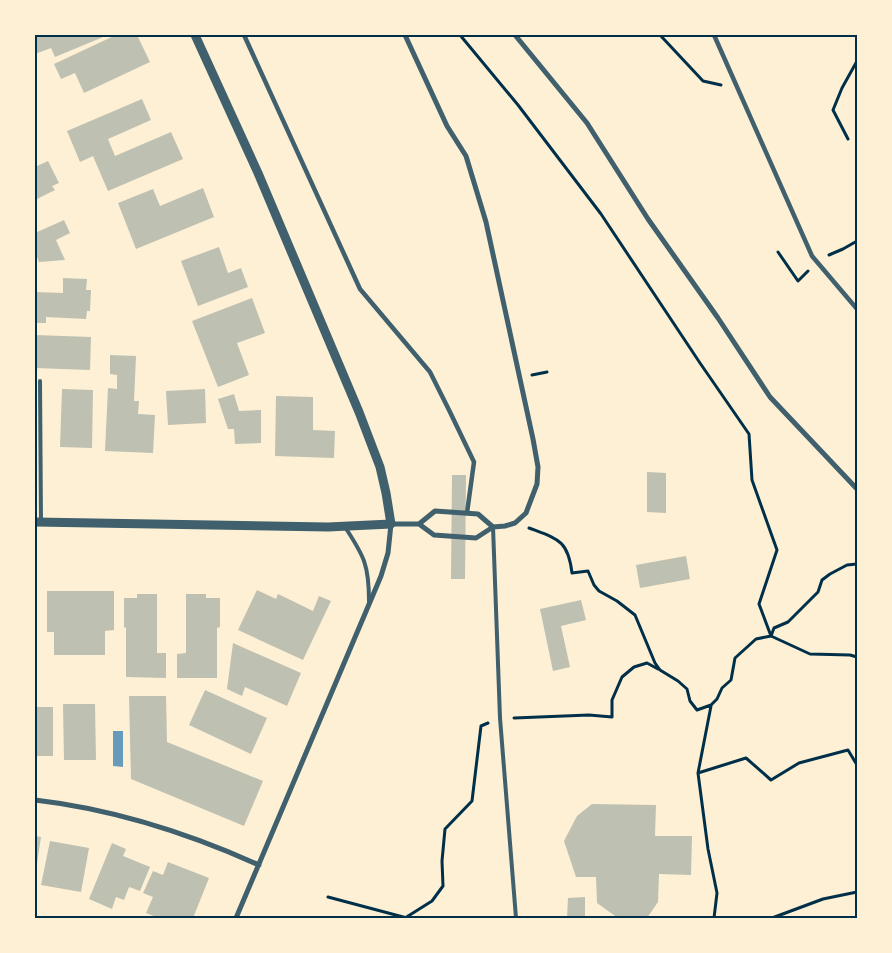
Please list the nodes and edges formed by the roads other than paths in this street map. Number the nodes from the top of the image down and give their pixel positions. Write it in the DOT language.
graph roads {
  1 [pos="195,35"];
  2 [pos="244,35"];
  3 [pos="405,35"];
  4 [pos="515,35"];
  5 [pos="714,35"];
  6 [pos="857,309"];
  7 [pos="40,381"];
  8 [pos="857,489"];
  9 [pos="467,514"];
  10 [pos="38,522"];
  11 [pos="391,524"];
  12 [pos="419,524"];
  13 [pos="345,527"];
  14 [pos="493,527"];
  15 [pos="370,606"];
  16 [pos="35,800"];
  17 [pos="259,865"];
  18 [pos="236,918"];
  19 [pos="516,918"];
  1 -- 11 [label="street"];
  2 -- 9 [label="street"];
  3 -- 14 [label="street"];
  4 -- 8 [label="street"];
  5 -- 6 [label="street"];
  7 -- 10 [label="lane"];
  9 -- 12 [label="street"];
  9 -- 14 [label="street"];
  10 -- 13 [label="street"];
  11 -- 12 [label="street"];
  11 -- 13 [label="street"];
  11 -- 15 [label="street"];
  12 -- 14 [label="street"];
  13 -- 15 [label="lane"];
  14 -- 19 [label="lane"];
  15 -- 17 [label="street"];
  16 -- 17 [label="street"];
  17 -- 18 [label="street"];
}
